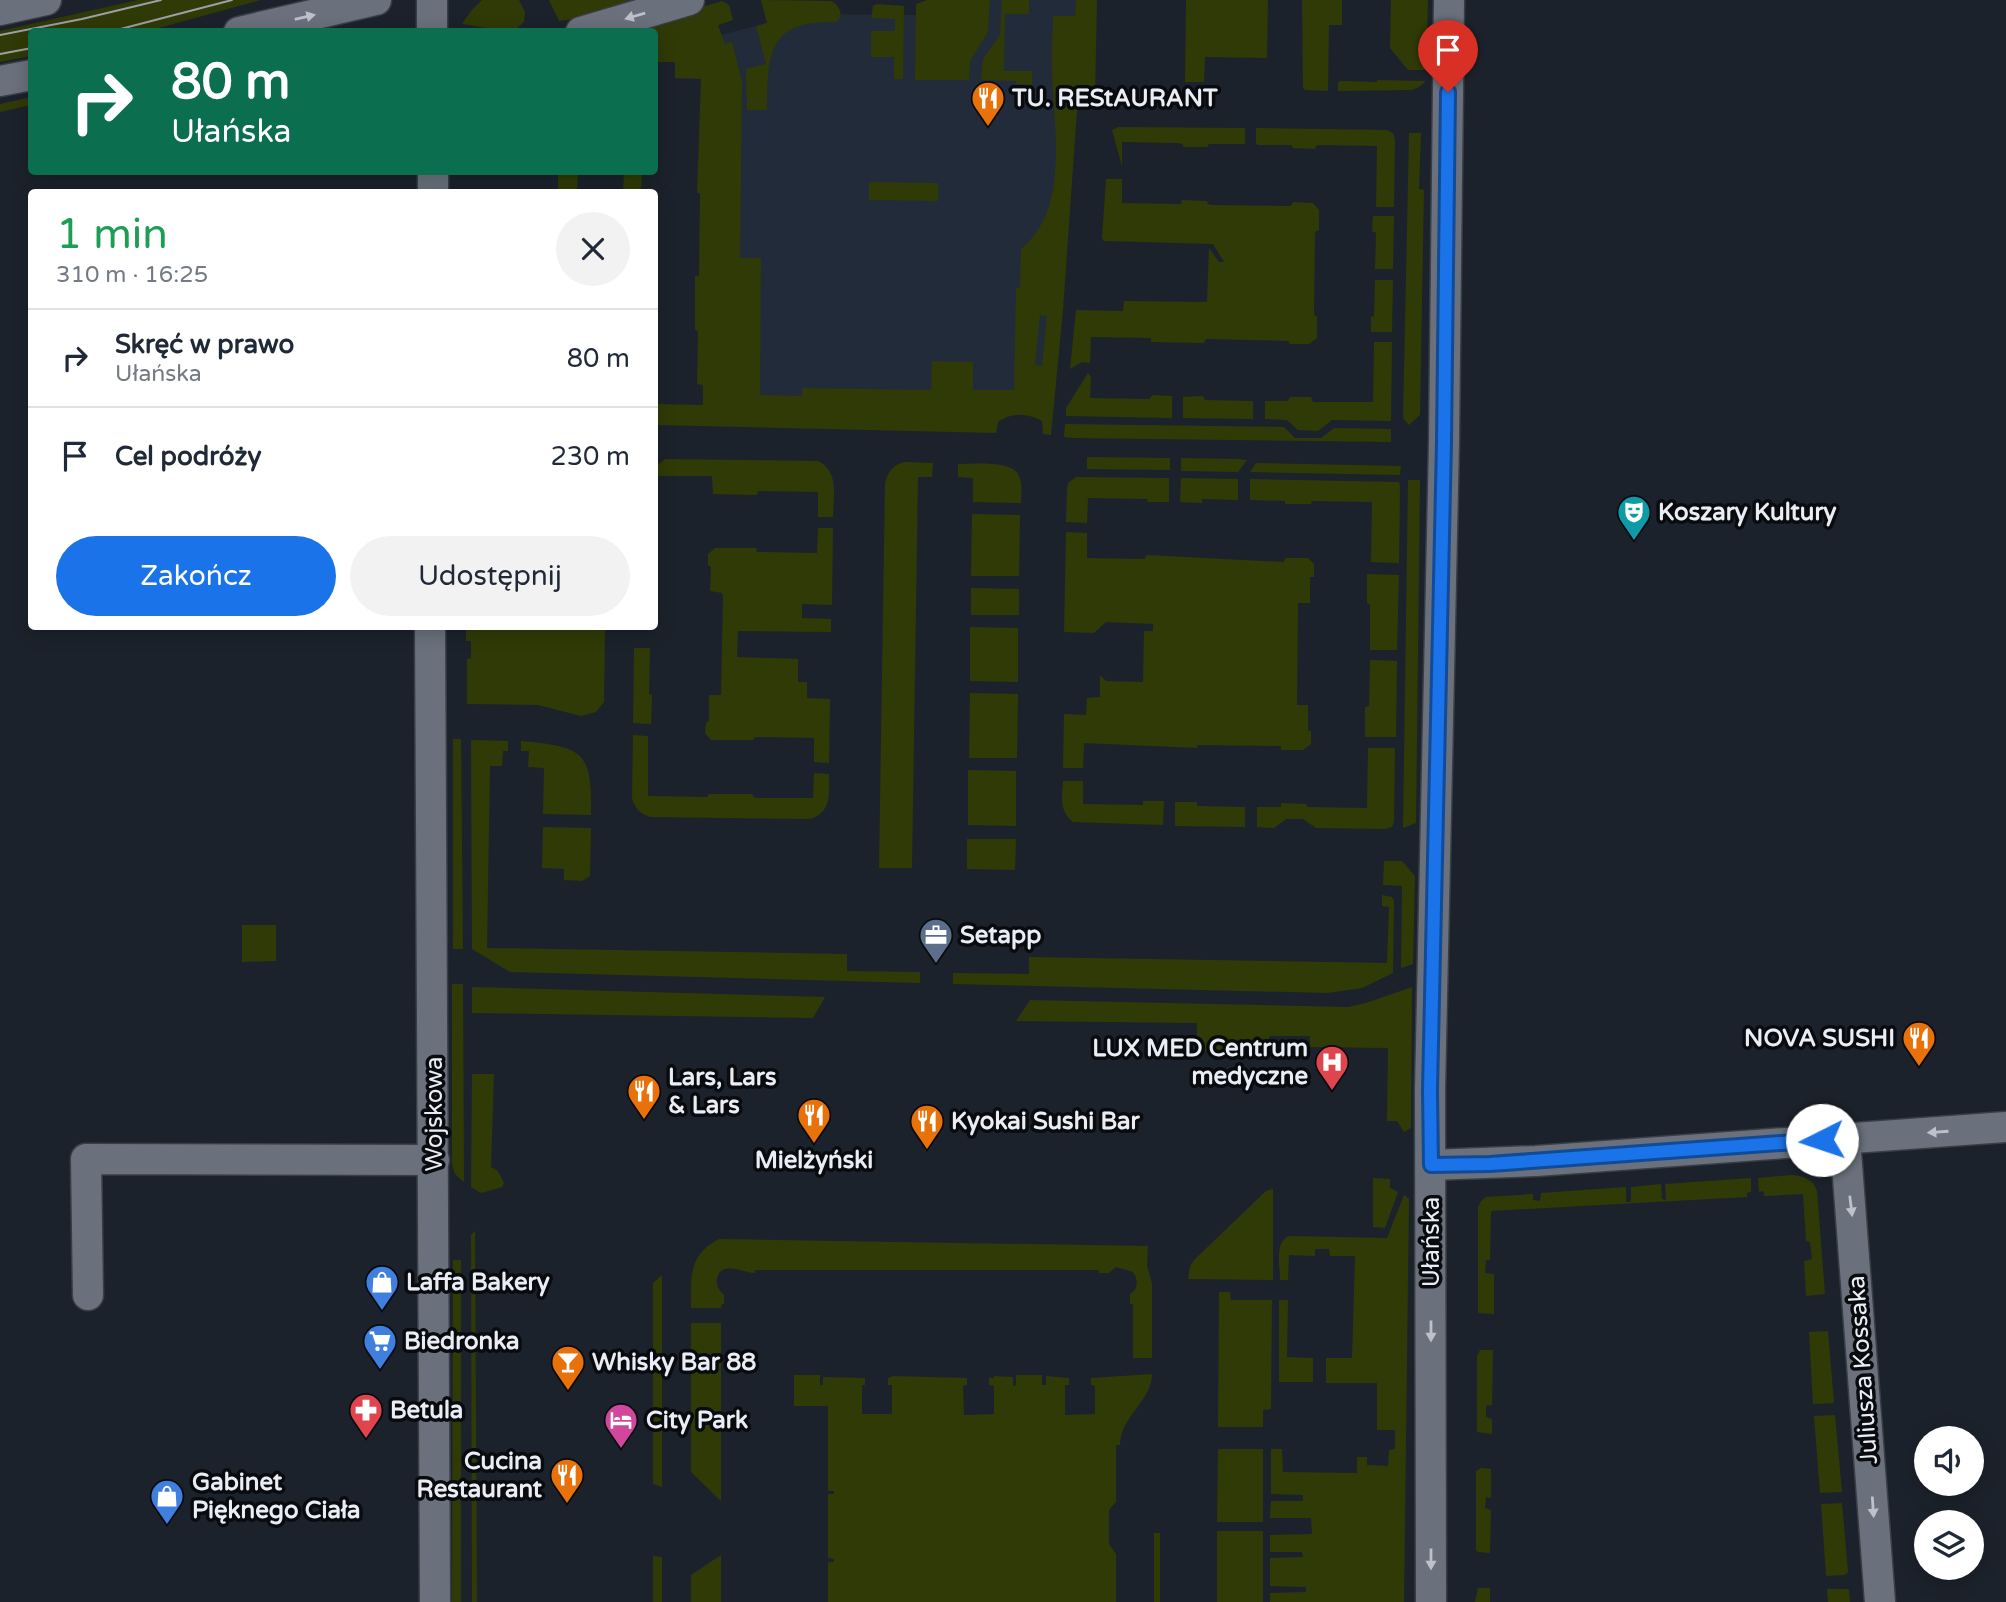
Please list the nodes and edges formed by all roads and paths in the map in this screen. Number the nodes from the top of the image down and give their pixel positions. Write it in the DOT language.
graph roads {
  1 [pos="46,0"];
  2 [pos="376,0"];
  3 [pos="432,0"];
  4 [pos="690,0"];
  5 [pos="1449,0"];
  6 [pos="0,10"];
  7 [pos="256,28"];
  8 [pos="432,28"];
  9 [pos="595,28"];
  10 [pos="28,76"];
  11 [pos="0,81"];
  12 [pos="430,630"];
  13 [pos="2006,1127"];
  14 [pos="1845,1139"];
  15 [pos="434,1160"];
  16 [pos="1431,1165"];
  17 [pos="88,1295"];
  18 [pos="435,1602"];
  19 [pos="1431,1602"];
  20 [pos="1880,1602"];
  1 -- 6 [label="street"];
  7 -- 2 [label="street, one-way"];
  3 -- 8 [label="street"];
  4 -- 9 [label="street, one-way"];
  5 -- 16 [label="street, Ułańska"];
  10 -- 11 [label="street"];
  12 -- 15 [label="street, Wojskowa"];
  13 -- 14 [label="street, one-way"];
  14 -- 16 [label="street"];
  14 -- 20 [label="street, Juliusza Kossaka, one-way"];
  15 -- 17 [label="street"];
  15 -- 18 [label="street, Wojskowa"];
  16 -- 19 [label="street, Ułańska, one-way"];
}
